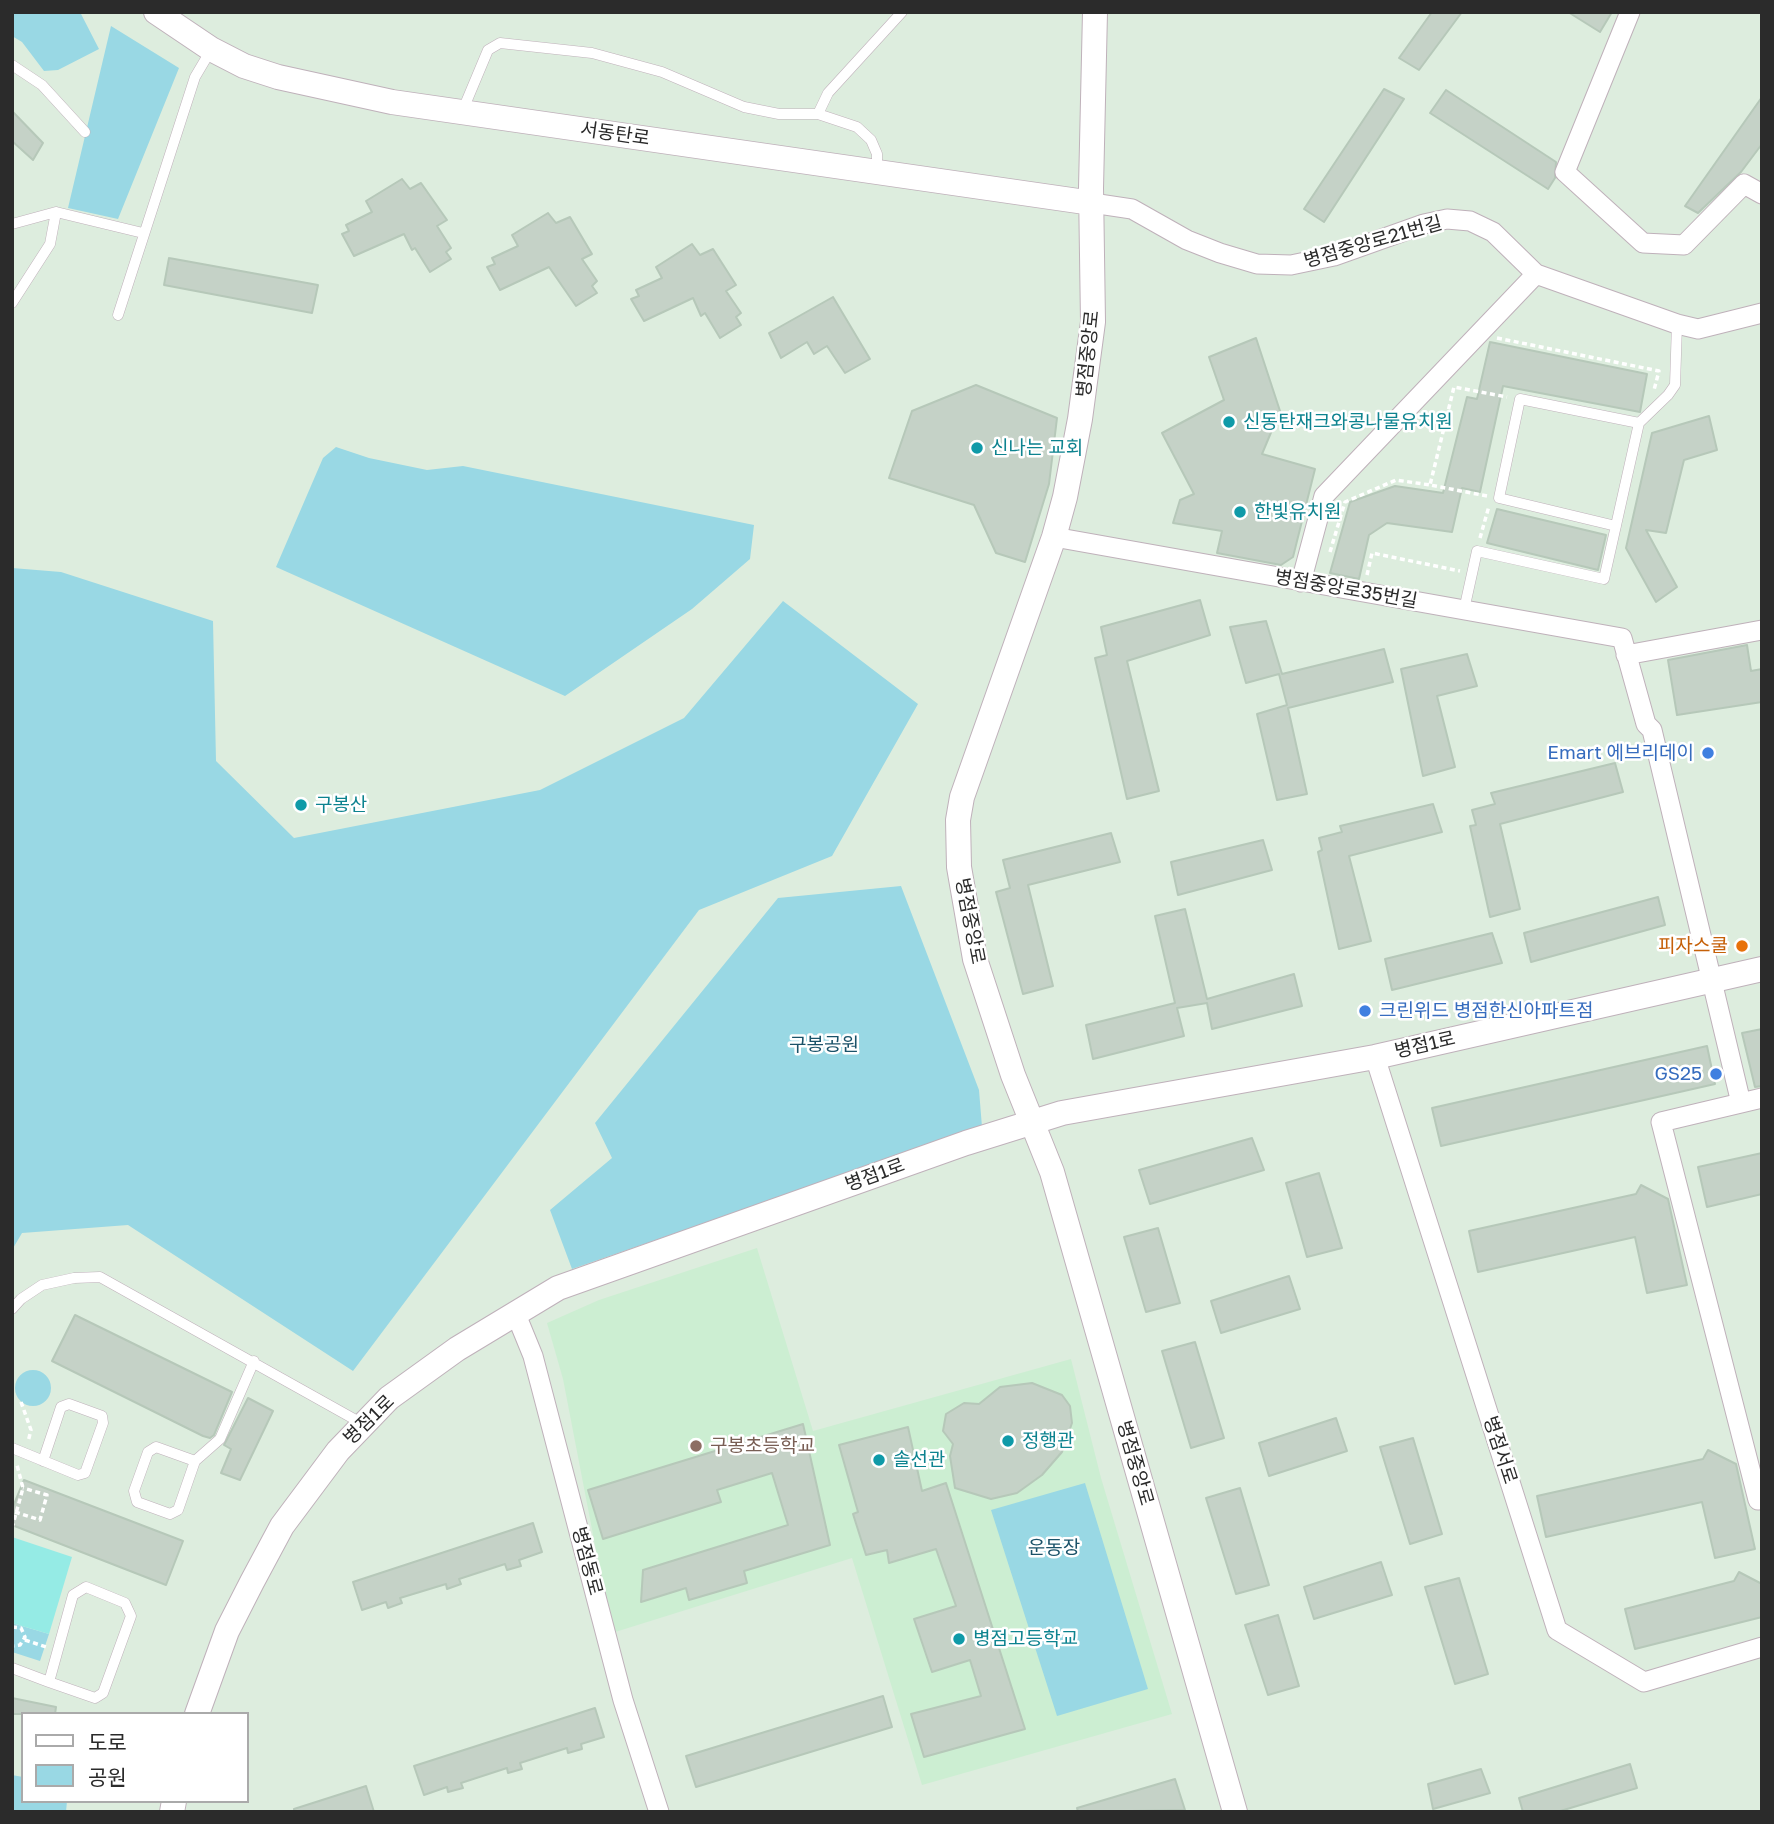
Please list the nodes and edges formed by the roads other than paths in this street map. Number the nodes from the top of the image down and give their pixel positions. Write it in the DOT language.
graph roads {
  1 [pos="156,12"];
  2 [pos="902,12"];
  3 [pos="1095,12"];
  4 [pos="1630,12"];
  5 [pos="211,49"];
  6 [pos="12,65"];
  7 [pos="462,112"];
  8 [pos="818,114"];
  9 [pos="85,132"];
  10 [pos="877,172"];
  11 [pos="1762,194"];
  12 [pos="1092,203"];
  13 [pos="56,212"];
  14 [pos="12,224"];
  15 [pos="143,233"];
  16 [pos="1536,274"];
  17 [pos="12,303"];
  18 [pos="1762,313"];
  19 [pos="118,315"];
  20 [pos="1677,324"];
  21 [pos="1639,423"];
  22 [pos="1616,526"];
  23 [pos="1054,537"];
  24 [pos="1301,582"];
  25 [pos="1464,610"];
  26 [pos="1762,630"];
  27 [pos="1626,654"];
  28 [pos="1762,969"];
  29 [pos="1714,980"];
  30 [pos="1374,1057"];
  31 [pos="1762,1098"];
  32 [pos="1741,1103"];
  33 [pos="1033,1122"];
  34 [pos="12,1309"];
  35 [pos="515,1312"];
  36 [pos="254,1361"];
  37 [pos="363,1424"];
  38 [pos="12,1448"];
  39 [pos="43,1461"];
  40 [pos="195,1461"];
  41 [pos="1762,1499"];
  42 [pos="1762,1647"];
  43 [pos="12,1668"];
  44 [pos="49,1682"];
  45 [pos="198,1712"];
  46 [pos="659,1812"];
  47 [pos="1236,1812"];
  1 -- 5 [label="street, 서동탄로"];
  2 -- 8 [label="lane"];
  3 -- 12 [label="street, 병점중앙로"];
  4 -- 11 [label="street"];
  5 -- 7 [label="street, 서동탄로"];
  5 -- 15 [label="lane"];
  6 -- 9 [label="lane"];
  7 -- 8 [label="lane"];
  7 -- 10 [label="street, 서동탄로"];
  8 -- 10 [label="lane"];
  10 -- 12 [label="street, 서동탄로"];
  12 -- 16 [label="street, 병점중앙로21번길"];
  12 -- 23 [label="street, 병점중앙로"];
  13 -- 14 [label="lane"];
  13 -- 15 [label="lane"];
  13 -- 17 [label="lane"];
  15 -- 19 [label="lane"];
  16 -- 20 [label="street, 병점중앙로21번길"];
  16 -- 24 [label="street"];
  18 -- 20 [label="street, 병점중앙로21번길"];
  20 -- 21 [label="lane"];
  21 -- 22 [label="lane"];
  21 -- 22 [label="lane"];
  22 -- 25 [label="lane"];
  23 -- 24 [label="street, 병점중앙로35번길"];
  23 -- 33 [label="street, 병점중앙로"];
  24 -- 25 [label="street, 병점중앙로35번길"];
  25 -- 27 [label="street, 병점중앙로35번길"];
  26 -- 27 [label="street"];
  27 -- 29 [label="street"];
  28 -- 29 [label="street, 병점1로"];
  29 -- 30 [label="street, 병점1로"];
  29 -- 32 [label="street"];
  30 -- 33 [label="street, 병점1로"];
  30 -- 42 [label="street, 병점서로"];
  31 -- 32 [label="street"];
  32 -- 41 [label="street"];
  33 -- 35 [label="street, 병점1로"];
  33 -- 47 [label="street, 병점중앙로"];
  34 -- 36 [label="lane"];
  35 -- 37 [label="street, 병점1로"];
  35 -- 46 [label="street, 병점동로"];
  36 -- 37 [label="lane"];
  36 -- 40 [label="lane"];
  37 -- 45 [label="street, 병점1로"];
  38 -- 39 [label="lane"];
  39 -- 39 [label="lane"];
  40 -- 40 [label="lane"];
  43 -- 44 [label="lane"];
  44 -- 44 [label="lane"];
}
